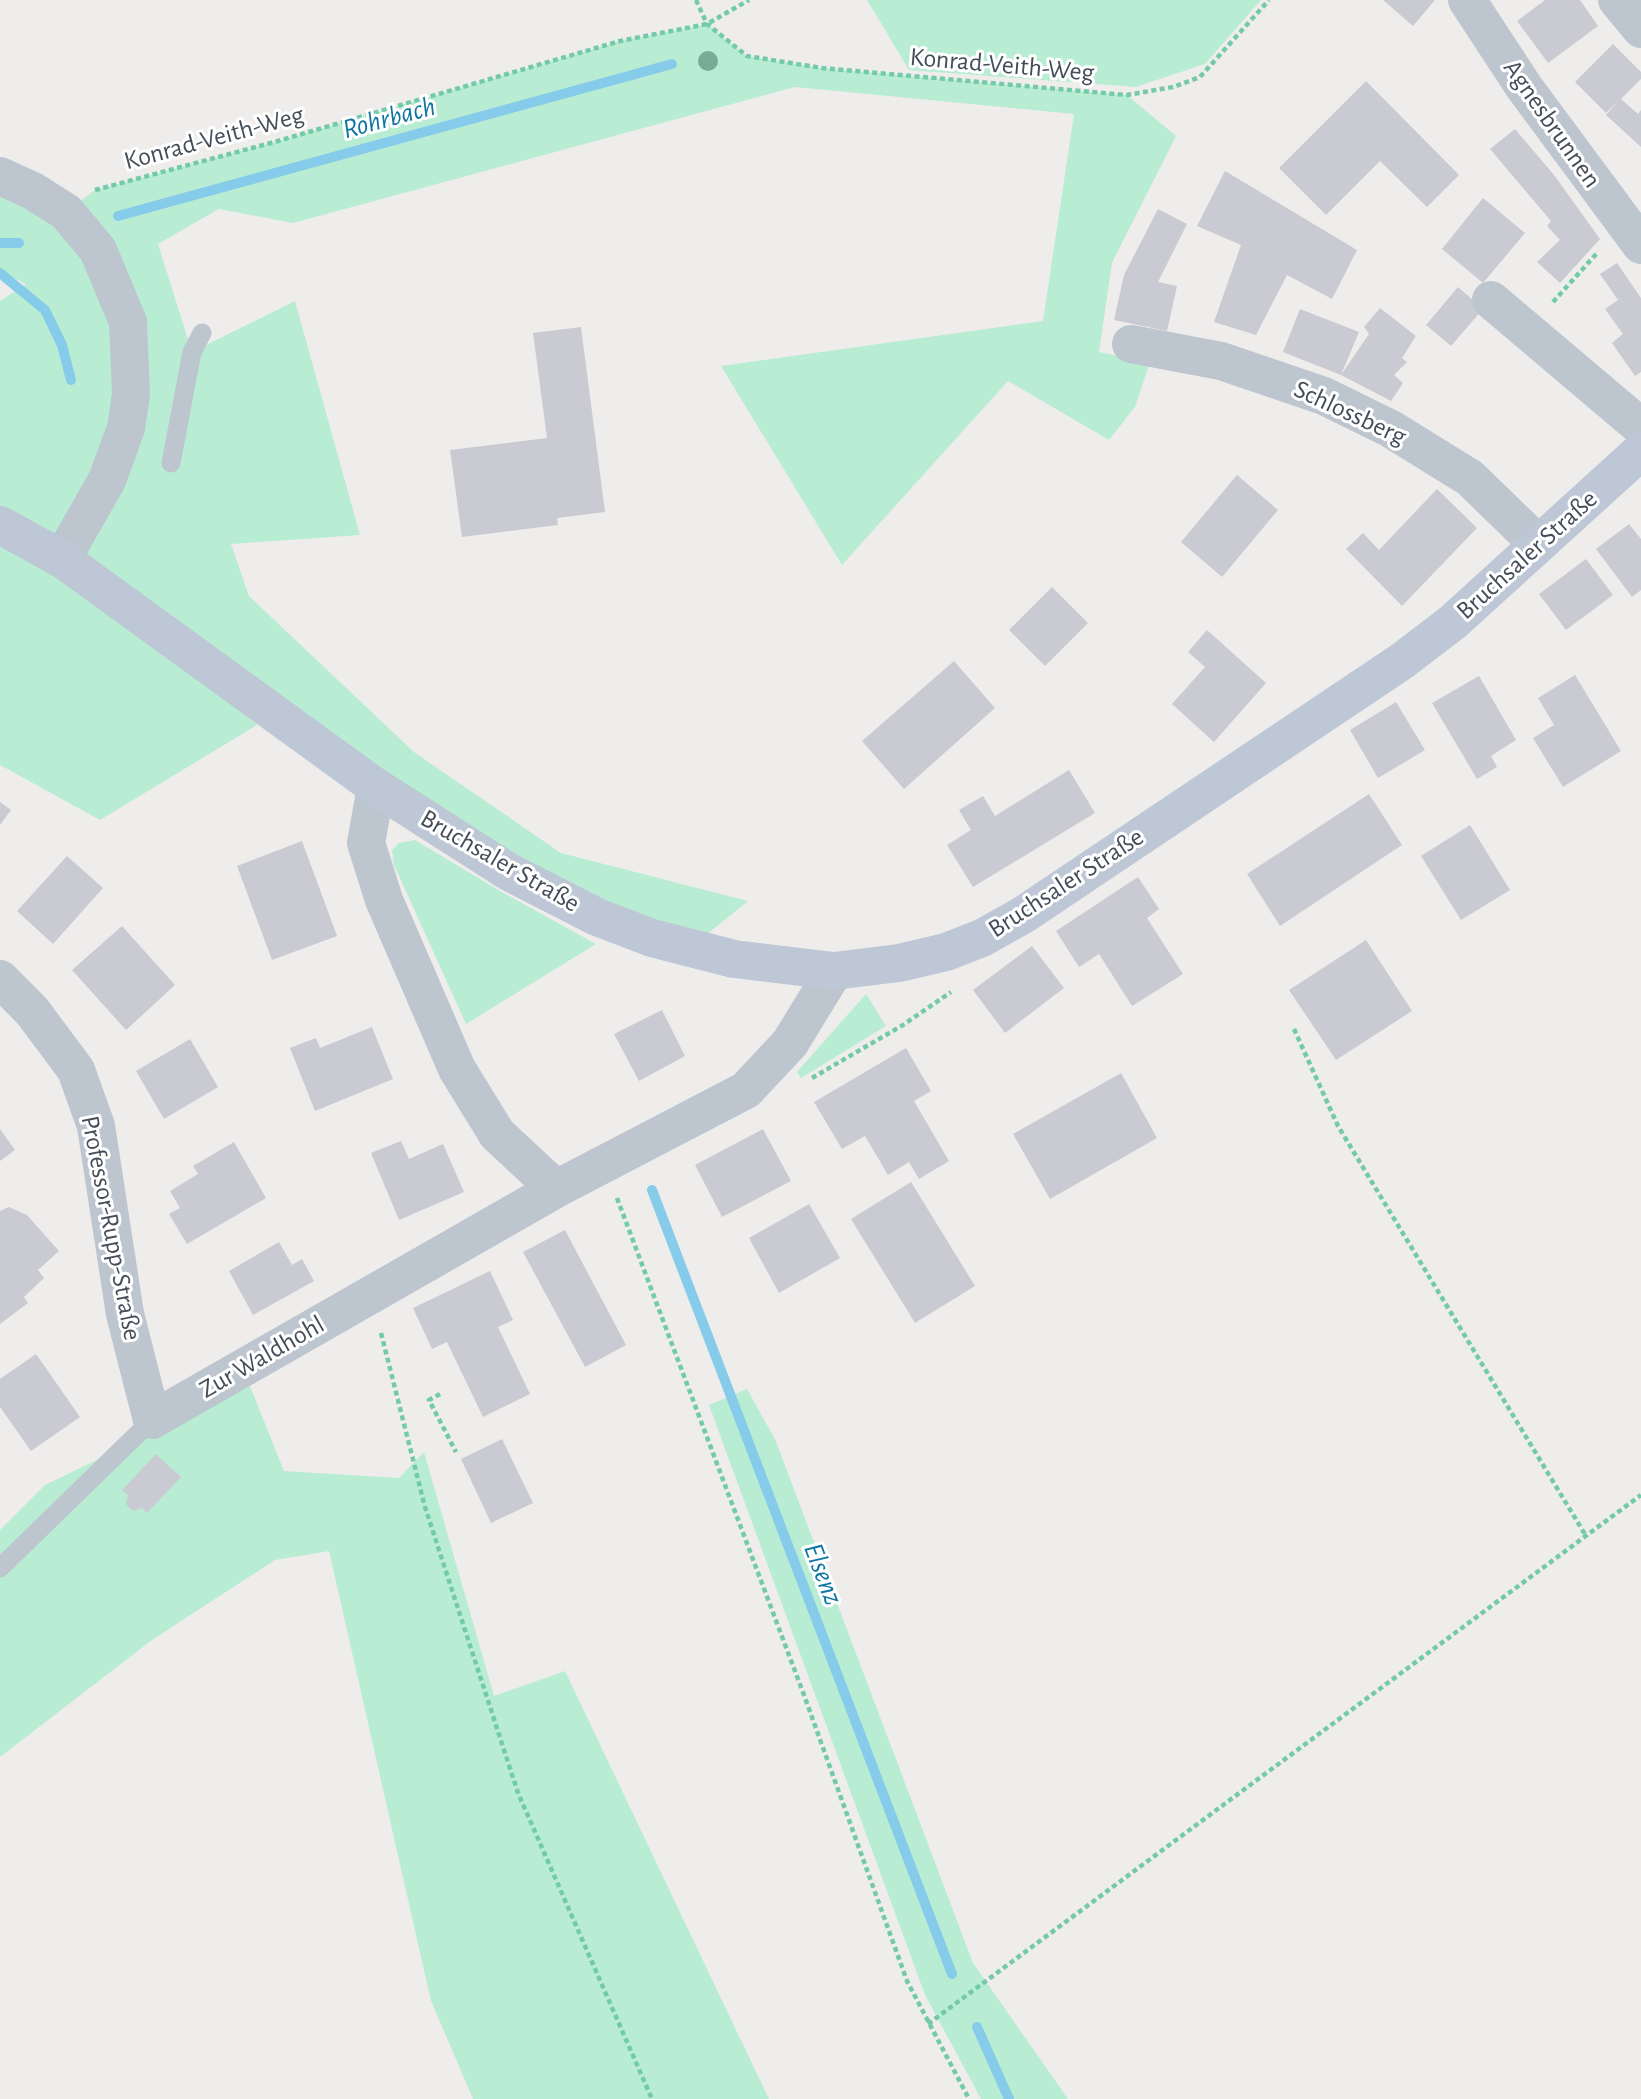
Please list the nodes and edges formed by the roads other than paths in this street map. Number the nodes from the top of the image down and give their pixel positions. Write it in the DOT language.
graph roads {
  1 [pos="1467,0"];
  2 [pos="1617,0"];
  3 [pos="1641,29"];
  4 [pos="0,176"];
  5 [pos="1632,234"];
  6 [pos="1491,300"];
  7 [pos="202,333"];
  8 [pos="1131,344"];
  9 [pos="1641,428"];
  10 [pos="1641,450"];
  11 [pos="171,463"];
  12 [pos="0,525"];
  13 [pos="1538,544"];
  14 [pos="62,559"];
  15 [pos="376,787"];
  16 [pos="834,971"];
  17 [pos="0,979"];
  18 [pos="556,1189"];
  19 [pos="152,1420"];
  20 [pos="0,1568"];
  1 -- 5 [label="street, Agnesbrunnen"];
  2 -- 3 [label="street"];
  4 -- 14 [label="street"];
  6 -- 9 [label="street"];
  7 -- 11 [label="lane"];
  8 -- 13 [label="street, Schlossberg"];
  10 -- 13 [label="main road, Bruchsaler Straße"];
  12 -- 14 [label="main road, Bruchsaler Straße"];
  13 -- 16 [label="main road, Bruchsaler Straße"];
  14 -- 15 [label="main road, Bruchsaler Straße"];
  15 -- 16 [label="main road, Bruchsaler Straße"];
  15 -- 18 [label="street"];
  16 -- 18 [label="street, Zur Waldhohl"];
  17 -- 19 [label="street, Professor-Rupp-Straße"];
  18 -- 19 [label="street, Zur Waldhohl"];
  19 -- 20 [label="lane, Zur Waldhohl"];
}
